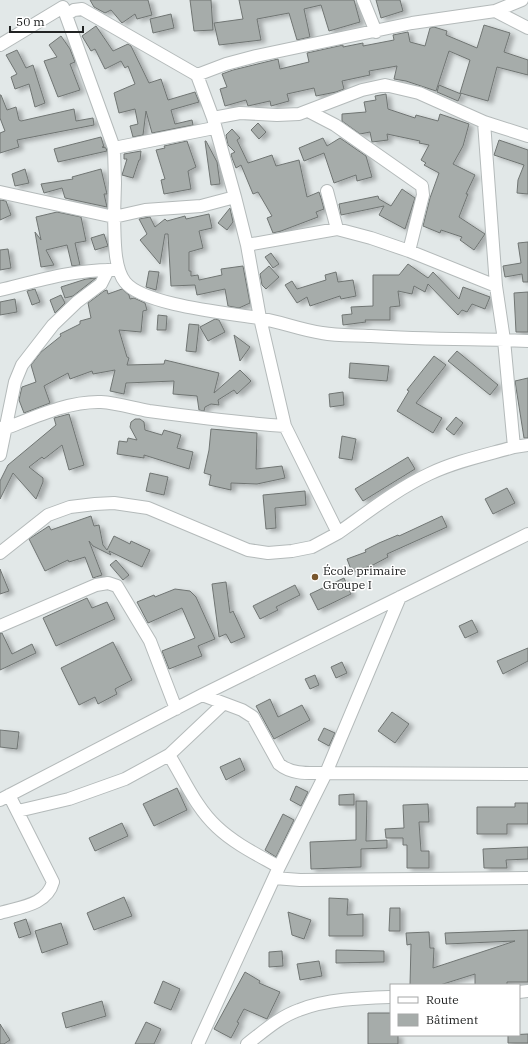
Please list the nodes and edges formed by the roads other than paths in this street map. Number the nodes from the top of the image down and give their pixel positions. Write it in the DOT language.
graph roads {
  1 [pos="363,0"];
  2 [pos="522,0"];
  3 [pos="64,5"];
  4 [pos="495,11"];
  5 [pos="528,28"];
  6 [pos="376,32"];
  7 [pos="0,45"];
  8 [pos="197,75"];
  9 [pos="308,111"];
  10 [pos="484,122"];
  11 [pos="213,123"];
  12 [pos="528,136"];
  13 [pos="114,148"];
  14 [pos="327,191"];
  15 [pos="0,192"];
  16 [pos="234,197"];
  17 [pos="114,217"];
  18 [pos="337,229"];
  19 [pos="247,245"];
  20 [pos="409,251"];
  21 [pos="113,270"];
  22 [pos="496,286"];
  23 [pos="0,290"];
  24 [pos="260,318"];
  25 [pos="504,340"];
  26 [pos="528,341"];
  27 [pos="285,426"];
  28 [pos="2,429"];
  29 [pos="528,445"];
  30 [pos="514,447"];
  31 [pos="0,456"];
  32 [pos="338,533"];
  33 [pos="528,534"];
  34 [pos="0,553"];
  35 [pos="400,597"];
  36 [pos="0,626"];
  37 [pos="202,695"];
  38 [pos="223,704"];
  39 [pos="176,709"];
  40 [pos="169,755"];
  41 [pos="326,773"];
  42 [pos="528,774"];
  43 [pos="4,797"];
  44 [pos="18,811"];
  45 [pos="277,873"];
  46 [pos="528,878"];
  47 [pos="0,913"];
  48 [pos="390,997"];
  49 [pos="198,1044"];
  50 [pos="247,1044"];
  1 -- 6 [label="street"];
  2 -- 4 [label="street"];
  3 -- 7 [label="street"];
  3 -- 8 [label="street"];
  3 -- 13 [label="street"];
  4 -- 5 [label="street"];
  4 -- 6 [label="street"];
  6 -- 8 [label="street"];
  8 -- 11 [label="street"];
  9 -- 10 [label="street"];
  9 -- 11 [label="street"];
  9 -- 20 [label="street"];
  10 -- 12 [label="street"];
  10 -- 22 [label="street"];
  11 -- 13 [label="street"];
  11 -- 16 [label="street"];
  13 -- 17 [label="street"];
  14 -- 18 [label="street"];
  15 -- 17 [label="street"];
  16 -- 17 [label="street"];
  16 -- 19 [label="street"];
  17 -- 21 [label="street"];
  18 -- 19 [label="street"];
  18 -- 20 [label="street"];
  19 -- 24 [label="street"];
  20 -- 22 [label="street"];
  21 -- 23 [label="street"];
  21 -- 24 [label="street"];
  21 -- 28 [label="street"];
  22 -- 25 [label="street"];
  24 -- 25 [label="street"];
  24 -- 27 [label="street"];
  25 -- 26 [label="street"];
  25 -- 30 [label="street"];
  27 -- 28 [label="street"];
  27 -- 32 [label="street"];
  28 -- 31 [label="street"];
  29 -- 30 [label="street"];
  30 -- 32 [label="street"];
  32 -- 34 [label="street"];
  33 -- 35 [label="street"];
  35 -- 37 [label="street"];
  35 -- 41 [label="street"];
  36 -- 39 [label="street"];
  37 -- 38 [label="street"];
  37 -- 39 [label="street"];
  38 -- 40 [label="street"];
  38 -- 41 [label="street"];
  39 -- 43 [label="street"];
  40 -- 44 [label="street"];
  40 -- 45 [label="street"];
  41 -- 42 [label="street"];
  41 -- 45 [label="street"];
  43 -- 44 [label="street"];
  44 -- 47 [label="street"];
  45 -- 46 [label="street"];
  45 -- 49 [label="street"];
  48 -- 50 [label="street"];
}
